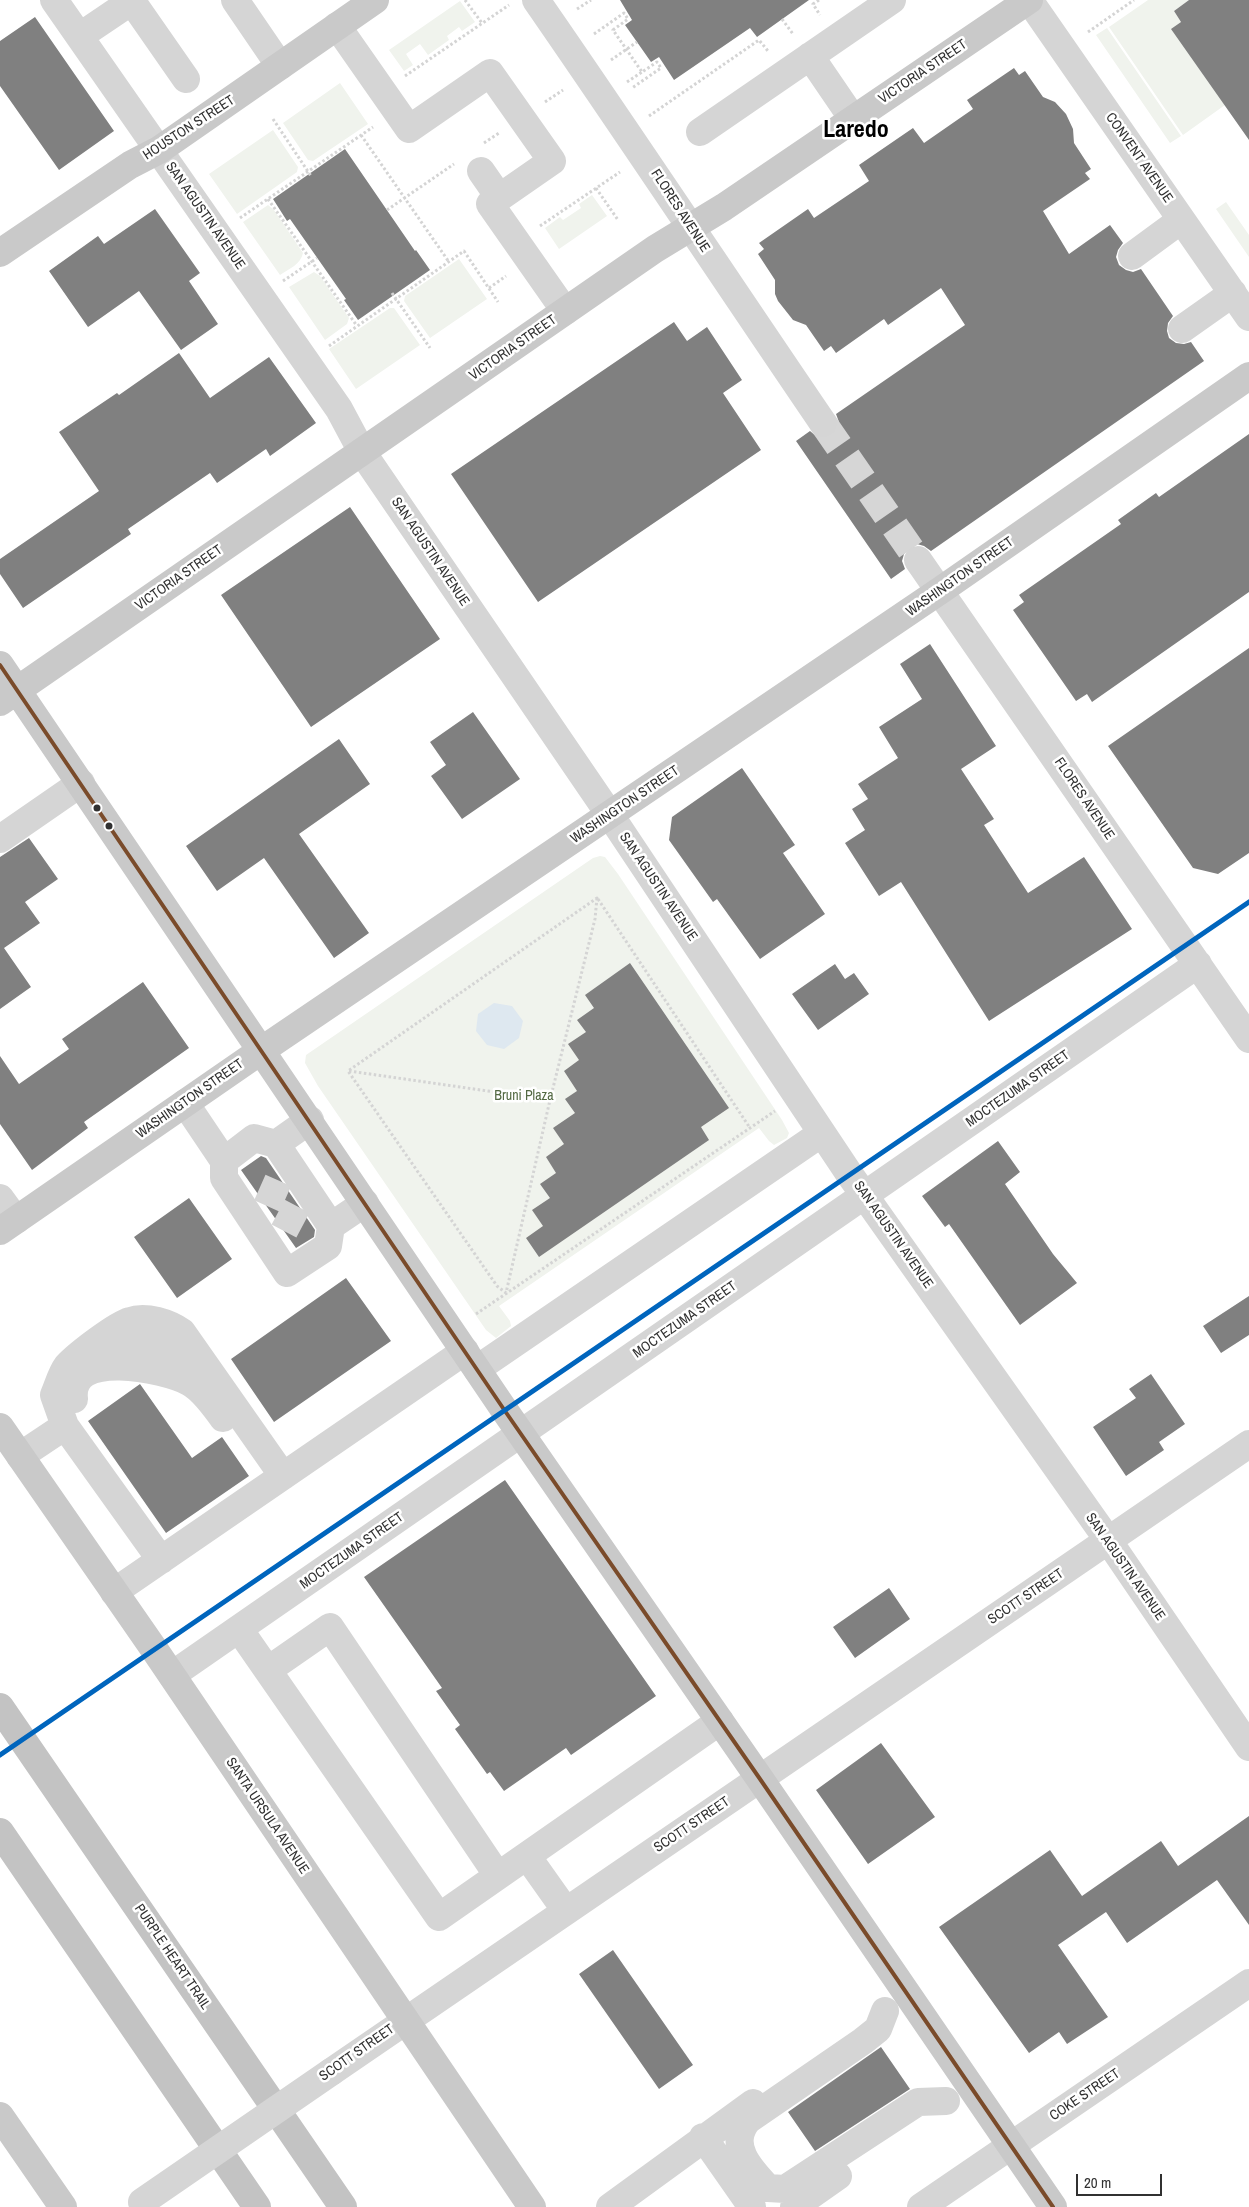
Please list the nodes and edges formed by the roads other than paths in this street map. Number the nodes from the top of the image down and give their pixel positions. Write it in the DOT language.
graph roads {
  1 [pos="54,0"];
  2 [pos="131,0"];
  3 [pos="235,0"];
  4 [pos="375,0"];
  5 [pos="536,0"];
  6 [pos="892,0"];
  7 [pos="1029,0"];
  8 [pos="337,26"];
  9 [pos="80,36"];
  10 [pos="804,49"];
  11 [pos="280,66"];
  12 [pos="186,79"];
  13 [pos="853,120"];
  14 [pos="700,132"];
  15 [pos="159,150"];
  16 [pos="470,166"];
  17 [pos="499,197"];
  18 [pos="1182,220"];
  19 [pos="690,228"];
  20 [pos="0,253"];
  21 [pos="1132,256"];
  22 [pos="1233,293"];
  23 [pos="565,311"];
  24 [pos="1249,317"];
  25 [pos="1182,329"];
  26 [pos="1249,376"];
  27 [pos="823,423"];
  28 [pos="362,452"];
  29 [pos="918,560"];
  30 [pos="941,590"];
  31 [pos="0,665"];
  32 [pos="8,696"];
  33 [pos="81,783"];
  34 [pos="610,815"];
  35 [pos="0,839"];
  36 [pos="1198,964"];
  37 [pos="1249,1039"];
  38 [pos="262,1050"];
  39 [pos="185,1103"];
  40 [pos="310,1120"];
  41 [pos="822,1132"];
  42 [pos="281,1159"];
  43 [pos="224,1161"];
  44 [pos="865,1196"];
  45 [pos="0,1198"];
  46 [pos="365,1203"];
  47 [pos="8,1226"];
  48 [pos="332,1226"];
  49 [pos="471,1360"];
  50 [pos="64,1426"];
  51 [pos="0,1427"];
  52 [pos="522,1433"];
  53 [pos="1249,1444"];
  54 [pos="20,1456"];
  55 [pos="279,1470"];
  56 [pos="1108,1540"];
  57 [pos="154,1549"];
  58 [pos="114,1592"];
  59 [pos="240,1629"];
  60 [pos="268,1670"];
  61 [pos="172,1675"];
  62 [pos="0,1707"];
  63 [pos="720,1721"];
  64 [pos="1249,1747"];
  65 [pos="760,1779"];
  66 [pos="0,1832"];
  67 [pos="527,1856"];
  68 [pos="498,1876"];
  69 [pos="566,1910"];
  70 [pos="1249,1982"];
  71 [pos="908,1995"];
  72 [pos="884,2011"];
  73 [pos="405,2019"];
  74 [pos="969,2085"];
  75 [pos="946,2101"];
  76 [pos="0,2116"];
  77 [pos="704,2138"];
  78 [pos="1011,2146"];
  79 [pos="138,2204"];
  80 [pos="63,2207"];
  81 [pos="257,2207"];
  82 [pos="343,2207"];
  83 [pos="532,2207"];
  84 [pos="610,2207"];
  85 [pos="752,2207"];
  86 [pos="794,2207"];
  87 [pos="921,2207"];
  88 [pos="1053,2207"];
  1 -- 9 [label="street, SAN AGUSTIN AVENUE"];
  2 -- 9 [label="street"];
  2 -- 12 [label="street"];
  3 -- 11 [label="street"];
  4 -- 8 [label="main road, HOUSTON STREET"];
  5 -- 19 [label="street, FLORES AVENUE"];
  6 -- 10 [label="street"];
  7 -- 13 [label="main road, VICTORIA STREET"];
  7 -- 18 [label="street, CONVENT AVENUE"];
  8 -- 11 [label="main road, HOUSTON STREET"];
  8 -- 17 [label="street"];
  9 -- 15 [label="street, SAN AGUSTIN AVENUE"];
  10 -- 13 [label="street"];
  10 -- 14 [label="street"];
  11 -- 15 [label="main road, HOUSTON STREET"];
  13 -- 19 [label="main road, VICTORIA STREET"];
  15 -- 20 [label="main road, HOUSTON STREET"];
  15 -- 28 [label="street, SAN AGUSTIN AVENUE"];
  16 -- 17 [label="street"];
  17 -- 23 [label="street"];
  18 -- 21 [label="street"];
  18 -- 22 [label="street, CONVENT AVENUE"];
  19 -- 23 [label="main road, VICTORIA STREET"];
  19 -- 27 [label="street, FLORES AVENUE"];
  22 -- 24 [label="street, CONVENT AVENUE"];
  22 -- 25 [label="street"];
  23 -- 28 [label="main road, VICTORIA STREET"];
  26 -- 30 [label="main road, WASHINGTON STREET"];
  28 -- 32 [label="main road, VICTORIA STREET"];
  28 -- 34 [label="street, SAN AGUSTIN AVENUE"];
  29 -- 30 [label="street, FLORES AVENUE"];
  30 -- 34 [label="main road, WASHINGTON STREET"];
  30 -- 36 [label="street, FLORES AVENUE"];
  31 -- 32 [label="main road"];
  32 -- 33 [label="main road"];
  33 -- 35 [label="street"];
  33 -- 38 [label="main road"];
  34 -- 38 [label="main road, WASHINGTON STREET"];
  34 -- 41 [label="street, SAN AGUSTIN AVENUE"];
  36 -- 37 [label="street, FLORES AVENUE"];
  36 -- 44 [label="street, MOCTEZUMA STREET"];
  38 -- 39 [label="main road, WASHINGTON STREET"];
  38 -- 40 [label="main road"];
  39 -- 43 [label="street"];
  39 -- 47 [label="main road, WASHINGTON STREET"];
  40 -- 42 [label="street"];
  40 -- 46 [label="main road"];
  41 -- 44 [label="street, SAN AGUSTIN AVENUE"];
  41 -- 49 [label="street"];
  42 -- 43 [label="street"];
  42 -- 48 [label="street"];
  43 -- 48 [label="street"];
  44 -- 52 [label="street, MOCTEZUMA STREET"];
  44 -- 56 [label="street, SAN AGUSTIN AVENUE"];
  45 -- 47 [label="street"];
  46 -- 48 [label="street"];
  46 -- 49 [label="main road"];
  49 -- 52 [label="main road"];
  49 -- 55 [label="street"];
  50 -- 54 [label="street"];
  50 -- 55 [label="street"];
  50 -- 57 [label="street"];
  51 -- 54 [label="main road, SANTA URSULA AVENUE"];
  52 -- 59 [label="street, MOCTEZUMA STREET"];
  52 -- 63 [label="main road"];
  53 -- 56 [label="street, SCOTT STREET"];
  54 -- 58 [label="main road, SANTA URSULA AVENUE"];
  55 -- 57 [label="street"];
  55 -- 57 [label="street"];
  56 -- 64 [label="street, SAN AGUSTIN AVENUE"];
  56 -- 65 [label="street, SCOTT STREET"];
  57 -- 58 [label="street"];
  58 -- 61 [label="main road, SANTA URSULA AVENUE"];
  59 -- 60 [label="street"];
  59 -- 61 [label="street, MOCTEZUMA STREET"];
  60 -- 68 [label="street"];
  60 -- 68 [label="street"];
  61 -- 73 [label="main road, SANTA URSULA AVENUE"];
  62 -- 82 [label="highway, PURPLE HEART TRAIL"];
  63 -- 65 [label="main road"];
  63 -- 67 [label="street"];
  65 -- 69 [label="street, SCOTT STREET"];
  65 -- 71 [label="main road"];
  66 -- 81 [label="highway"];
  67 -- 68 [label="street"];
  67 -- 69 [label="street"];
  69 -- 73 [label="street, SCOTT STREET"];
  70 -- 78 [label="street, COKE STREET"];
  71 -- 72 [label="street"];
  71 -- 74 [label="main road"];
  72 -- 75 [label="street"];
  72 -- 77 [label="street"];
  73 -- 79 [label="street, SCOTT STREET, bridge"];
  73 -- 83 [label="main road, SANTA URSULA AVENUE"];
  74 -- 75 [label="street"];
  74 -- 78 [label="main road"];
  75 -- 86 [label="street"];
  76 -- 80 [label="main road"];
  77 -- 84 [label="street"];
  77 -- 85 [label="street"];
  78 -- 87 [label="street, COKE STREET"];
  78 -- 88 [label="main road"];
}
